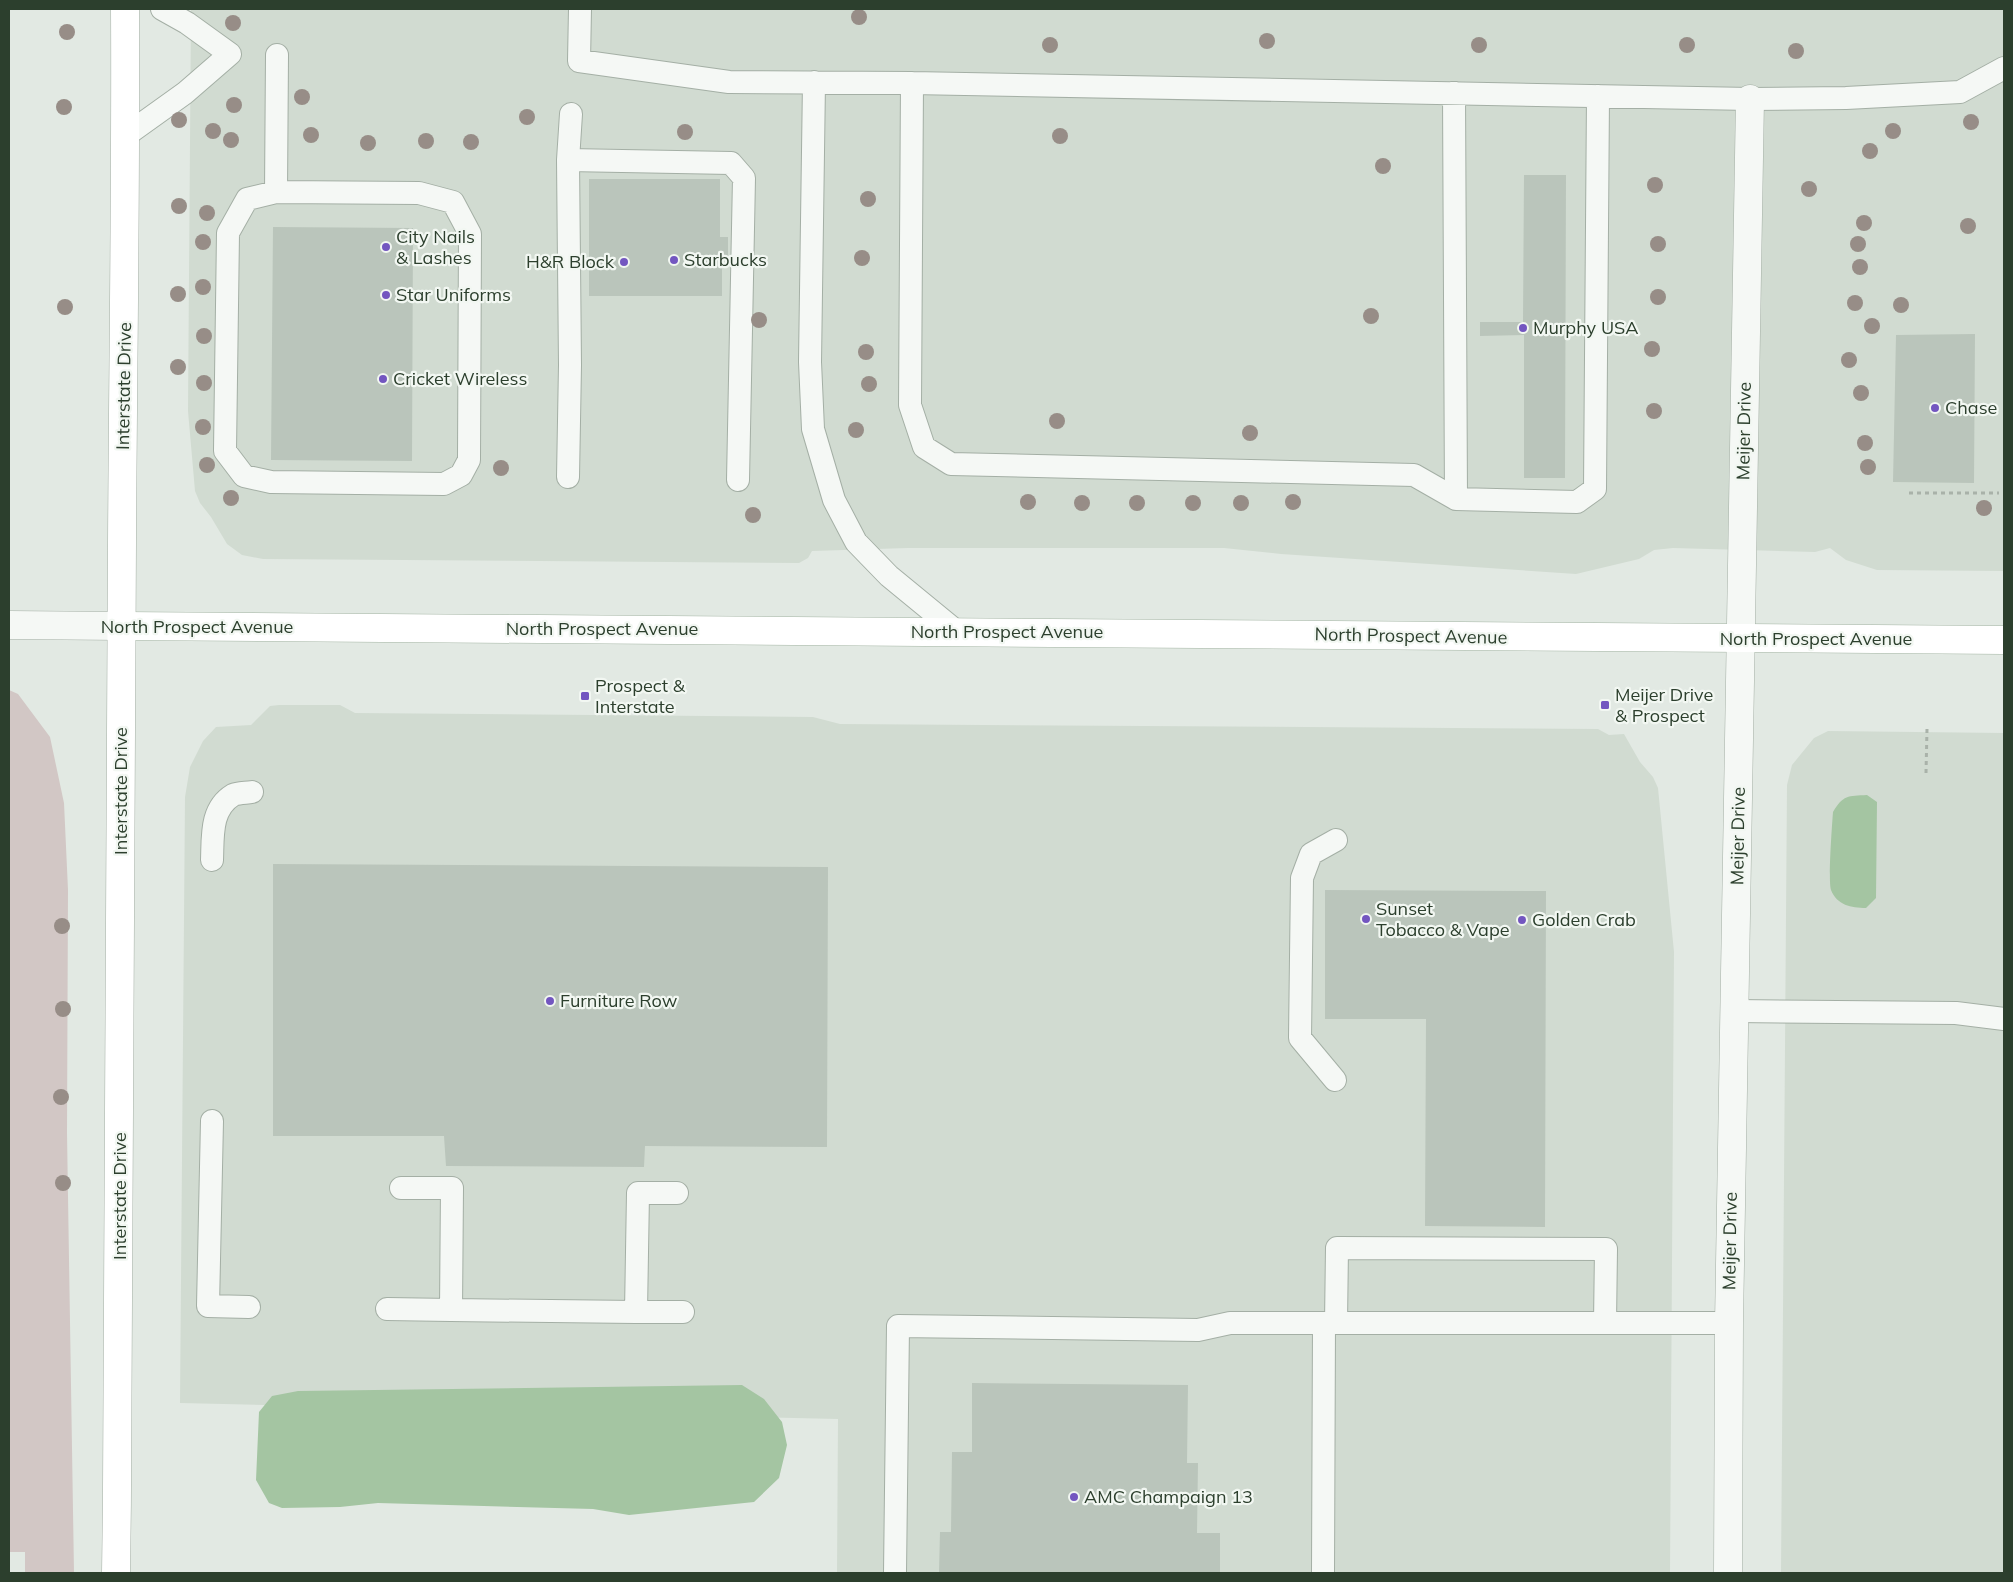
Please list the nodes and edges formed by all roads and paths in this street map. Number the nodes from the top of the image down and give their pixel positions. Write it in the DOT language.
graph roads {
  1 [pos="124,9"];
  2 [pos="162,9"];
  3 [pos="580,9"];
  4 [pos="277,55"];
  5 [pos="2004,68"];
  6 [pos="814,82"];
  7 [pos="912,83"];
  8 [pos="1454,93"];
  9 [pos="1598,96"];
  10 [pos="1750,100"];
  11 [pos="571,114"];
  12 [pos="125,136"];
  13 [pos="568,160"];
  14 [pos="276,192"];
  15 [pos="568,477"];
  16 [pos="738,480"];
  17 [pos="1909,493"];
  18 [pos="1999,493"];
  19 [pos="1456,499"];
  20 [pos="9,625"];
  21 [pos="122,626"];
  22 [pos="956,631"];
  23 [pos="1741,639"];
  24 [pos="2004,640"];
  25 [pos="1927,729"];
  26 [pos="1926,773"];
  27 [pos="252,792"];
  28 [pos="1336,840"];
  29 [pos="212,860"];
  30 [pos="1735,1011"];
  31 [pos="2004,1019"];
  32 [pos="1335,1080"];
  33 [pos="212,1121"];
  34 [pos="401,1188"];
  35 [pos="677,1193"];
  36 [pos="249,1307"];
  37 [pos="387,1309"];
  38 [pos="451,1310"];
  39 [pos="636,1312"];
  40 [pos="683,1312"];
  41 [pos="1330,1323"];
  42 [pos="1605,1323"];
  43 [pos="1729,1323"];
  44 [pos="116,1573"];
  45 [pos="895,1573"];
  46 [pos="1323,1573"];
  47 [pos="1728,1573"];
  1 -- 12 [label="main road, Interstate Drive"];
  2 -- 12 [label="lane"];
  3 -- 6 [label="lane"];
  4 -- 14 [label="lane"];
  5 -- 10 [label="lane"];
  6 -- 7 [label="lane"];
  6 -- 22 [label="lane"];
  7 -- 8 [label="lane"];
  7 -- 19 [label="lane"];
  8 -- 9 [label="lane"];
  8 -- 19 [label="lane"];
  9 -- 10 [label="lane"];
  9 -- 19 [label="lane"];
  10 -- 23 [label="street, Meijer Drive"];
  11 -- 13 [label="lane"];
  12 -- 21 [label="main road, Interstate Drive"];
  13 -- 15 [label="lane"];
  13 -- 16 [label="lane"];
  14 -- 14 [label="lane"];
  17 -- 18 [label="path"];
  20 -- 21 [label="street, North Prospect Avenue"];
  21 -- 22 [label="main road, North Prospect Avenue"];
  21 -- 44 [label="main road, Interstate Drive"];
  22 -- 23 [label="main road, North Prospect Avenue"];
  23 -- 24 [label="main road, North Prospect Avenue"];
  23 -- 30 [label="street, Meijer Drive"];
  25 -- 26 [label="path"];
  27 -- 29 [label="lane"];
  28 -- 32 [label="lane"];
  30 -- 31 [label="lane"];
  30 -- 43 [label="street, Meijer Drive"];
  33 -- 36 [label="lane"];
  34 -- 38 [label="lane"];
  35 -- 39 [label="lane"];
  37 -- 38 [label="lane"];
  38 -- 39 [label="lane"];
  39 -- 40 [label="lane"];
  41 -- 42 [label="lane"];
  41 -- 42 [label="lane"];
  41 -- 45 [label="lane"];
  41 -- 46 [label="lane"];
  42 -- 43 [label="lane"];
  43 -- 47 [label="street, Meijer Drive"];
}
